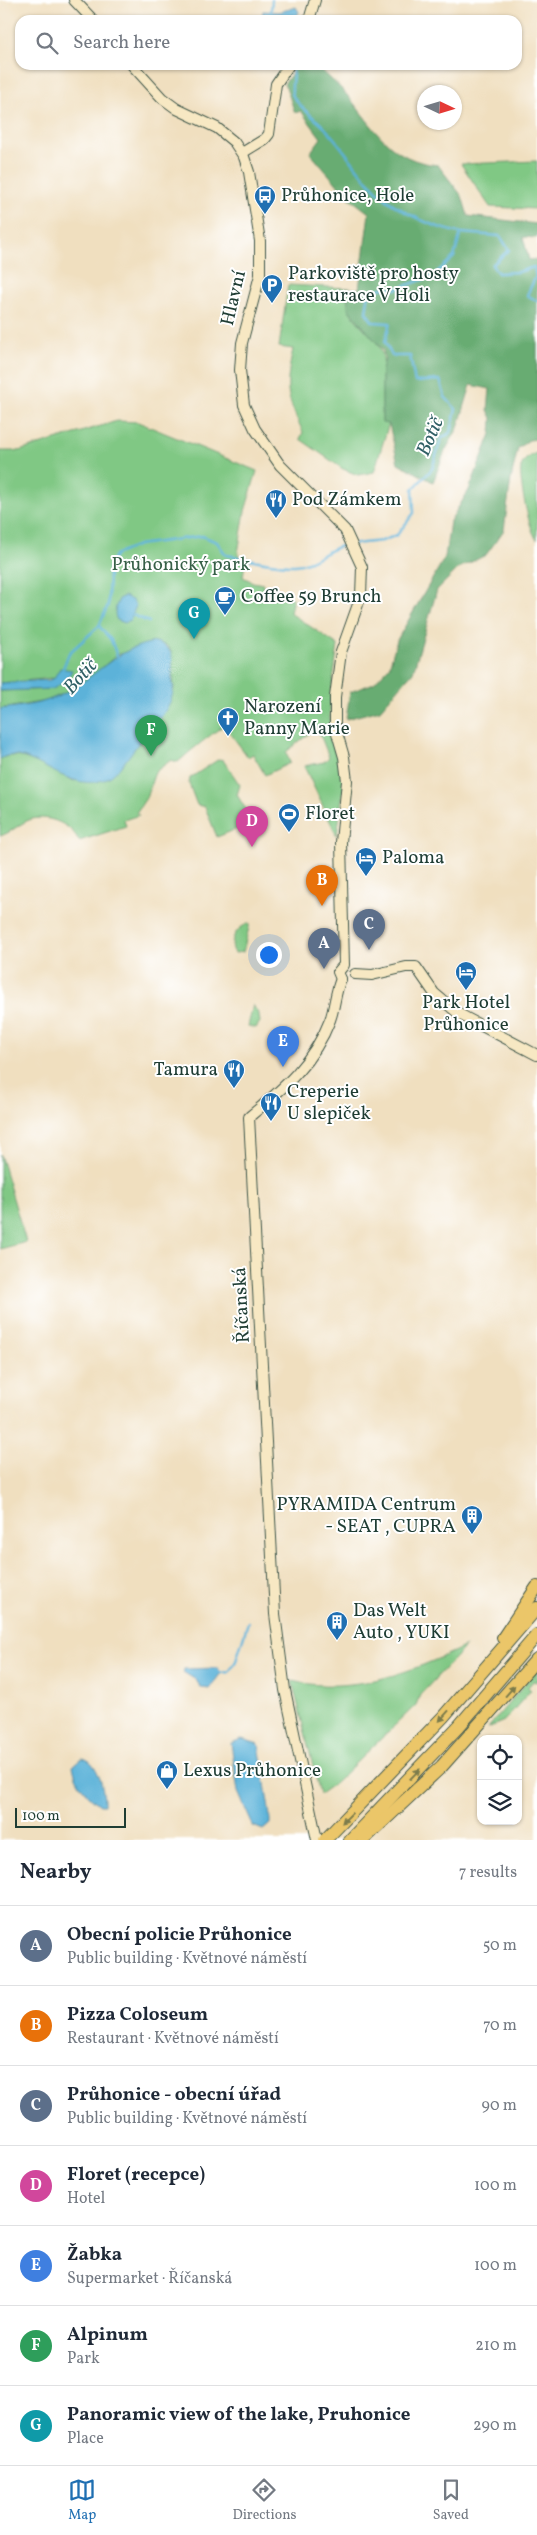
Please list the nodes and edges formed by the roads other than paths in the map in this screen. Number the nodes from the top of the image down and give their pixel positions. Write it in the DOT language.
graph roads {
  1 [pos="74,0"];
  2 [pos="315,0"];
  3 [pos="88,15"];
  4 [pos="310,15"];
  5 [pos="136,70"];
  6 [pos="286,70"];
  7 [pos="242,153"];
  8 [pos="344,965"];
  9 [pos="355,974"];
  10 [pos="341,979"];
  11 [pos="537,1055"];
  12 [pos="537,1587"];
  13 [pos="537,1608"];
  14 [pos="537,1635"];
  15 [pos="537,1658"];
  16 [pos="476,1680"];
  17 [pos="317,1840"];
  18 [pos="325,1840"];
  19 [pos="350,1840"];
  20 [pos="363,1840"];
  1 -- 3 [label="street"];
  2 -- 4 [label="street"];
  5 -- 7 [label="street, Hlavní"];
  6 -- 7 [label="street"];
  7 -- 8 [label="street, Hlavní"];
  8 -- 9 [label="street"];
  8 -- 10 [label="street"];
  9 -- 10 [label="street"];
  9 -- 11 [label="street"];
  10 -- 17 [label="street, Říčanská"];
  12 -- 16 [label="highway"];
  13 -- 16 [label="highway"];
  19 -- 14 [label="highway, one-way"];
  20 -- 15 [label="highway, one-way"];
  16 -- 18 [label="highway, one-way"];
}
